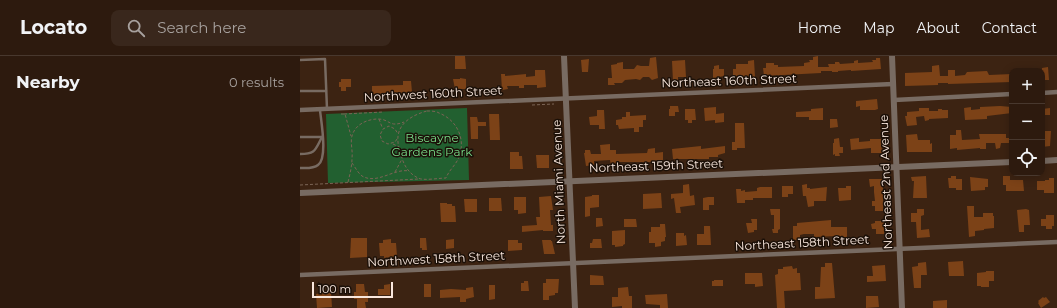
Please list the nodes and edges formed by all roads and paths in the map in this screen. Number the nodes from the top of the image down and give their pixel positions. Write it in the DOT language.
graph roads {
  1 [pos="564,56"];
  2 [pos="892,56"];
  3 [pos="300,60"];
  4 [pos="893,84"];
  5 [pos="326,90"];
  6 [pos="300,91"];
  7 [pos="1057,92"];
  8 [pos="1045,93"];
  9 [pos="1009,94"];
  10 [pos="566,98"];
  11 [pos="894,100"];
  12 [pos="320,109"];
  13 [pos="327,109"];
  14 [pos="300,110"];
  15 [pos="384,112"];
  16 [pos="338,114"];
  17 [pos="344,114"];
  18 [pos="379,119"];
  19 [pos="405,122"];
  20 [pos="391,125"];
  21 [pos="383,128"];
  22 [pos="398,135"];
  23 [pos="352,136"];
  24 [pos="300,137"];
  25 [pos="322,137"];
  26 [pos="398,138"];
  27 [pos="392,144"];
  28 [pos="399,147"];
  29 [pos="300,154"];
  30 [pos="402,158"];
  31 [pos="1057,160"];
  32 [pos="1045,161"];
  33 [pos="1009,162"];
  34 [pos="352,163"];
  35 [pos="896,167"];
  36 [pos="300,168"];
  37 [pos="409,171"];
  38 [pos="395,173"];
  39 [pos="420,179"];
  40 [pos="570,181"];
  41 [pos="348,182"];
  42 [pos="300,185"];
  43 [pos="300,193"];
  44 [pos="1057,242"];
  45 [pos="900,248"];
  46 [pos="573,262"];
  47 [pos="300,275"];
  48 [pos="575,308"];
  49 [pos="902,308"];
  1 -- 10 [label="street, North Miami Avenue"];
  2 -- 4 [label="street, Northeast 2nd Avenue"];
  3 -- 5 [label="lane"];
  4 -- 10 [label="street, Northeast 160th Street"];
  4 -- 11 [label="street, Northeast 2nd Avenue"];
  5 -- 6 [label="lane"];
  5 -- 13 [label="lane"];
  7 -- 8 [label="street"];
  9 -- 11 [label="street"];
  10 -- 13 [label="street, Northwest 160th Street"];
  10 -- 40 [label="street, North Miami Avenue"];
  11 -- 35 [label="street, Northeast 2nd Avenue"];
  12 -- 13 [label="street, Northwest 160th Street"];
  12 -- 14 [label="street, Northwest 160th Street"];
  12 -- 25 [label="lane"];
  15 -- 17 [label="path"];
  16 -- 17 [label="path"];
  17 -- 23 [label="path"];
  18 -- 20 [label="path"];
  18 -- 21 [label="path"];
  18 -- 23 [label="path"];
  19 -- 20 [label="path"];
  19 -- 22 [label="path"];
  19 -- 39 [label="path"];
  20 -- 21 [label="path"];
  20 -- 22 [label="path"];
  21 -- 27 [label="path"];
  22 -- 26 [label="path"];
  23 -- 34 [label="path"];
  24 -- 25 [label="lane"];
  25 -- 29 [label="lane"];
  25 -- 36 [label="lane"];
  26 -- 27 [label="path"];
  26 -- 28 [label="path"];
  27 -- 28 [label="path"];
  28 -- 30 [label="path"];
  30 -- 37 [label="path"];
  30 -- 38 [label="path"];
  31 -- 32 [label="street"];
  33 -- 35 [label="street, Northeast 159th Street"];
  34 -- 38 [label="path"];
  34 -- 41 [label="path"];
  35 -- 40 [label="street, Northeast 159th Street"];
  35 -- 45 [label="street, Northeast 2nd Avenue"];
  37 -- 38 [label="path"];
  37 -- 39 [label="path"];
  39 -- 41 [label="path"];
  40 -- 43 [label="street, Northeast 159th Street"];
  40 -- 46 [label="street, North Miami Avenue"];
  41 -- 42 [label="path"];
  44 -- 45 [label="street, Northeast 158th Street"];
  45 -- 46 [label="street, Northeast 158th Street"];
  45 -- 49 [label="street, Northeast 2nd Avenue"];
  46 -- 47 [label="street, Northwest 158th Street"];
  46 -- 48 [label="street, North Miami Avenue"];
}
